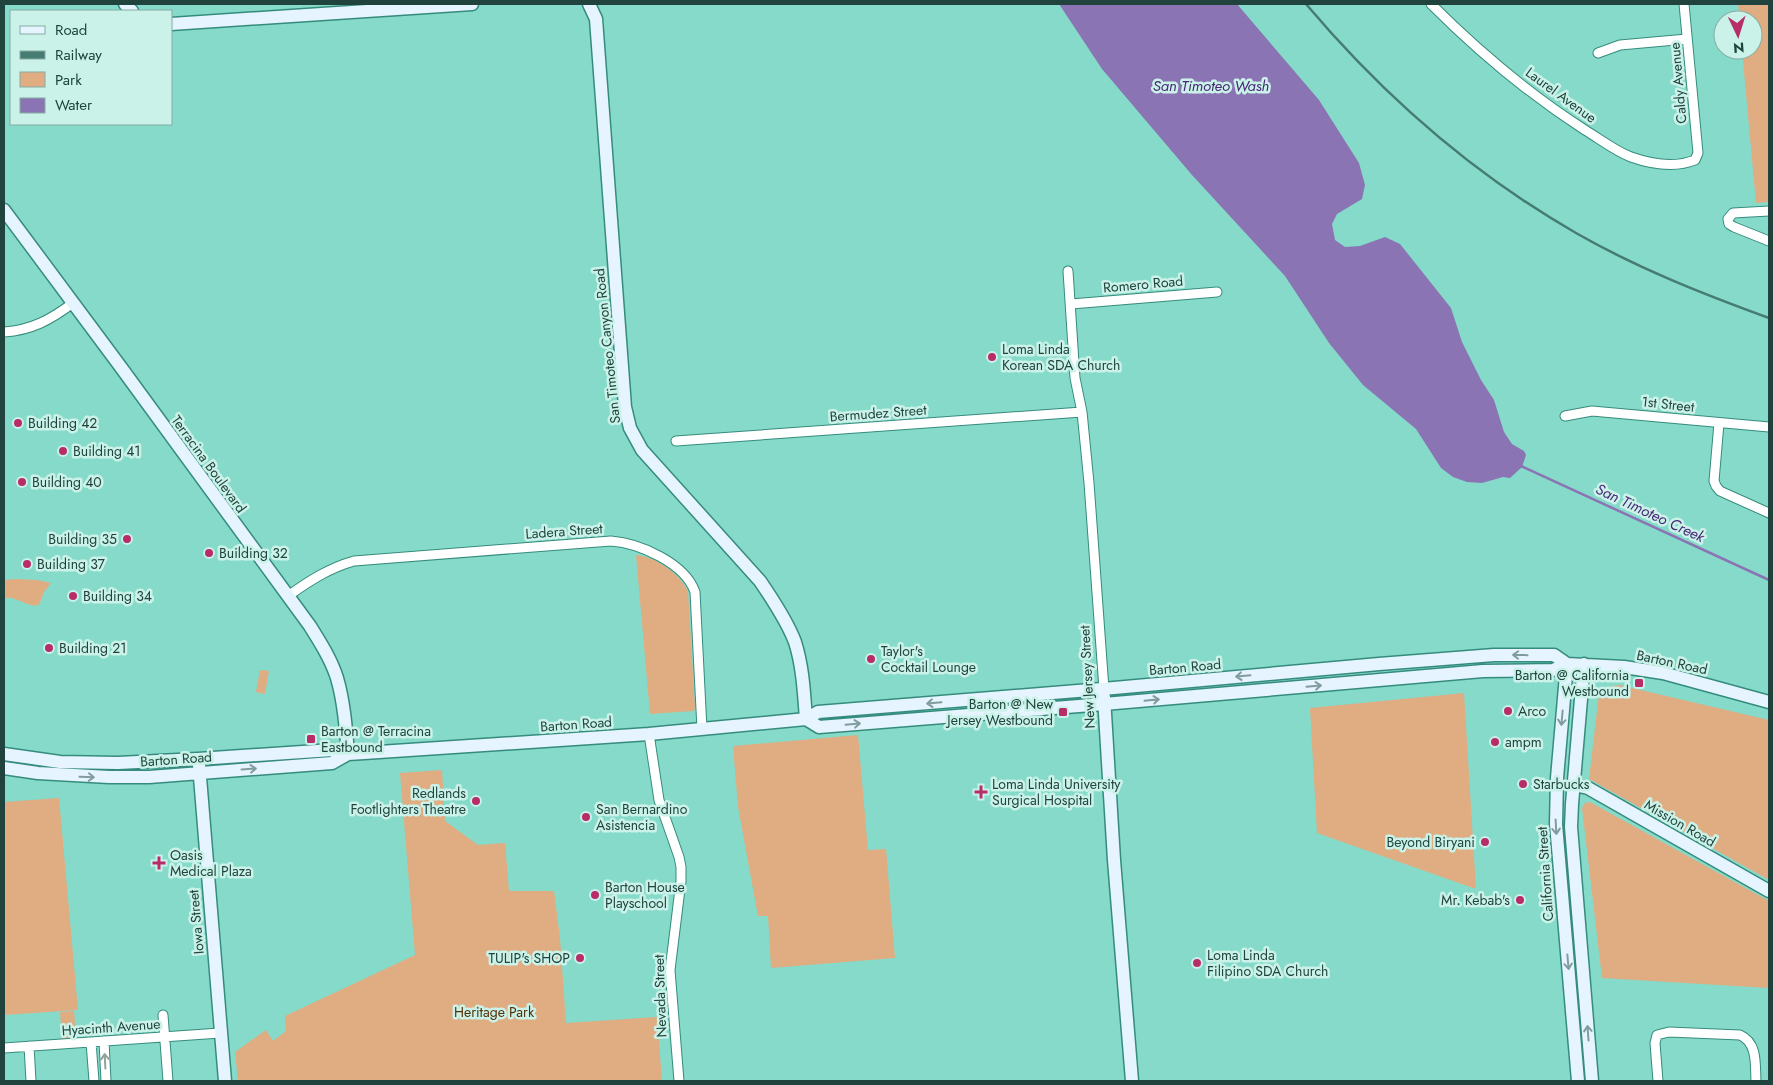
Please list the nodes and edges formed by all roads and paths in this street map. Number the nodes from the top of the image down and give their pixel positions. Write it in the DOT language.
graph roads {
  1 [pos="472,4"];
  2 [pos="589,4"];
  3 [pos="1432,4"];
  4 [pos="1684,4"];
  5 [pos="172,24"];
  6 [pos="1687,39"];
  7 [pos="1598,53"];
  8 [pos="1694,160"];
  9 [pos="4,210"];
  10 [pos="1769,211"];
  11 [pos="1769,241"];
  12 [pos="1068,271"];
  13 [pos="1218,292"];
  14 [pos="73,304"];
  15 [pos="1071,304"];
  16 [pos="4,332"];
  17 [pos="1082,412"];
  18 [pos="1565,416"];
  19 [pos="1720,423"];
  20 [pos="1769,428"];
  21 [pos="676,442"];
  22 [pos="1769,512"];
  23 [pos="288,596"];
  24 [pos="1567,664"];
  25 [pos="1584,664"];
  26 [pos="1104,689"];
  27 [pos="1769,702"];
  28 [pos="1104,704"];
  29 [pos="806,719"];
  30 [pos="702,729"];
  31 [pos="649,734"];
  32 [pos="4,754"];
  33 [pos="348,754"];
  34 [pos="40,760"];
  35 [pos="199,766"];
  36 [pos="4,768"];
  37 [pos="38,773"];
  38 [pos="1574,785"];
  39 [pos="1575,872"];
  40 [pos="1560,873"];
  41 [pos="1769,890"];
  42 [pos="164,1015"];
  43 [pos="220,1033"];
  44 [pos="165,1037"];
  45 [pos="104,1041"];
  46 [pos="91,1042"];
  47 [pos="29,1046"];
  48 [pos="4,1048"];
  49 [pos="32,1081"];
  50 [pos="94,1081"];
  51 [pos="106,1081"];
  52 [pos="168,1081"];
  53 [pos="224,1081"];
  54 [pos="679,1081"];
  55 [pos="1132,1081"];
  56 [pos="1578,1081"];
  57 [pos="1592,1081"];
  58 [pos="1658,1081"];
  59 [pos="1756,1081"];
  1 -- 5 [label="main road"];
  2 -- 29 [label="main road, San Timoteo Canyon Road"];
  3 -- 8 [label="street, Laurel Avenue"];
  4 -- 6 [label="street, Caldy Avenue"];
  6 -- 7 [label="street"];
  6 -- 8 [label="street, Caldy Avenue"];
  9 -- 14 [label="main road, Terracina Boulevard"];
  10 -- 11 [label="street"];
  12 -- 15 [label="street, New Jersey Street"];
  13 -- 15 [label="street, Romero Road"];
  14 -- 16 [label="street"];
  14 -- 23 [label="main road, Terracina Boulevard"];
  15 -- 17 [label="street, New Jersey Street"];
  17 -- 21 [label="street, Bermudez Street"];
  17 -- 26 [label="street, New Jersey Street"];
  18 -- 19 [label="street, 1st Street"];
  19 -- 20 [label="street, 1st Street"];
  19 -- 22 [label="street"];
  23 -- 30 [label="street, Ladera Street"];
  23 -- 33 [label="main road, Terracina Boulevard"];
  24 -- 25 [label="main road, Barton Road"];
  24 -- 26 [label="main road, Barton Road, one-way"];
  28 -- 24 [label="main road, Barton Road, one-way"];
  24 -- 40 [label="main road, California Street, one-way"];
  25 -- 27 [label="main road, Barton Road"];
  25 -- 38 [label="main road"];
  26 -- 28 [label="main road, New Jersey Street"];
  26 -- 29 [label="main road, Barton Road, one-way"];
  29 -- 28 [label="main road, Barton Road, one-way"];
  28 -- 55 [label="main road, New Jersey Street"];
  29 -- 30 [label="main road, Barton Road"];
  30 -- 31 [label="main road, Barton Road"];
  31 -- 33 [label="main road, Barton Road"];
  31 -- 54 [label="street, Nevada Street"];
  32 -- 34 [label="main road, Barton Road"];
  33 -- 35 [label="main road, Barton Road"];
  34 -- 35 [label="main road, Barton Road"];
  34 -- 37 [label="main road"];
  37 -- 35 [label="main road, Barton Road, one-way"];
  35 -- 43 [label="main road, Iowa Street"];
  36 -- 37 [label="main road, Barton Road"];
  38 -- 39 [label="main road"];
  38 -- 41 [label="main road, Mission Road"];
  39 -- 40 [label="main road"];
  57 -- 39 [label="main road, one-way"];
  40 -- 56 [label="main road, California Street, one-way"];
  42 -- 44 [label="street"];
  43 -- 44 [label="street, Hyacinth Avenue"];
  43 -- 53 [label="main road, Iowa Street"];
  44 -- 45 [label="street, Hyacinth Avenue"];
  44 -- 52 [label="street"];
  45 -- 46 [label="street, Hyacinth Avenue"];
  51 -- 45 [label="street, one-way"];
  46 -- 47 [label="street, Hyacinth Avenue"];
  46 -- 50 [label="street"];
  47 -- 48 [label="street, Hyacinth Avenue"];
  47 -- 49 [label="street"];
  58 -- 59 [label="street"];
}
